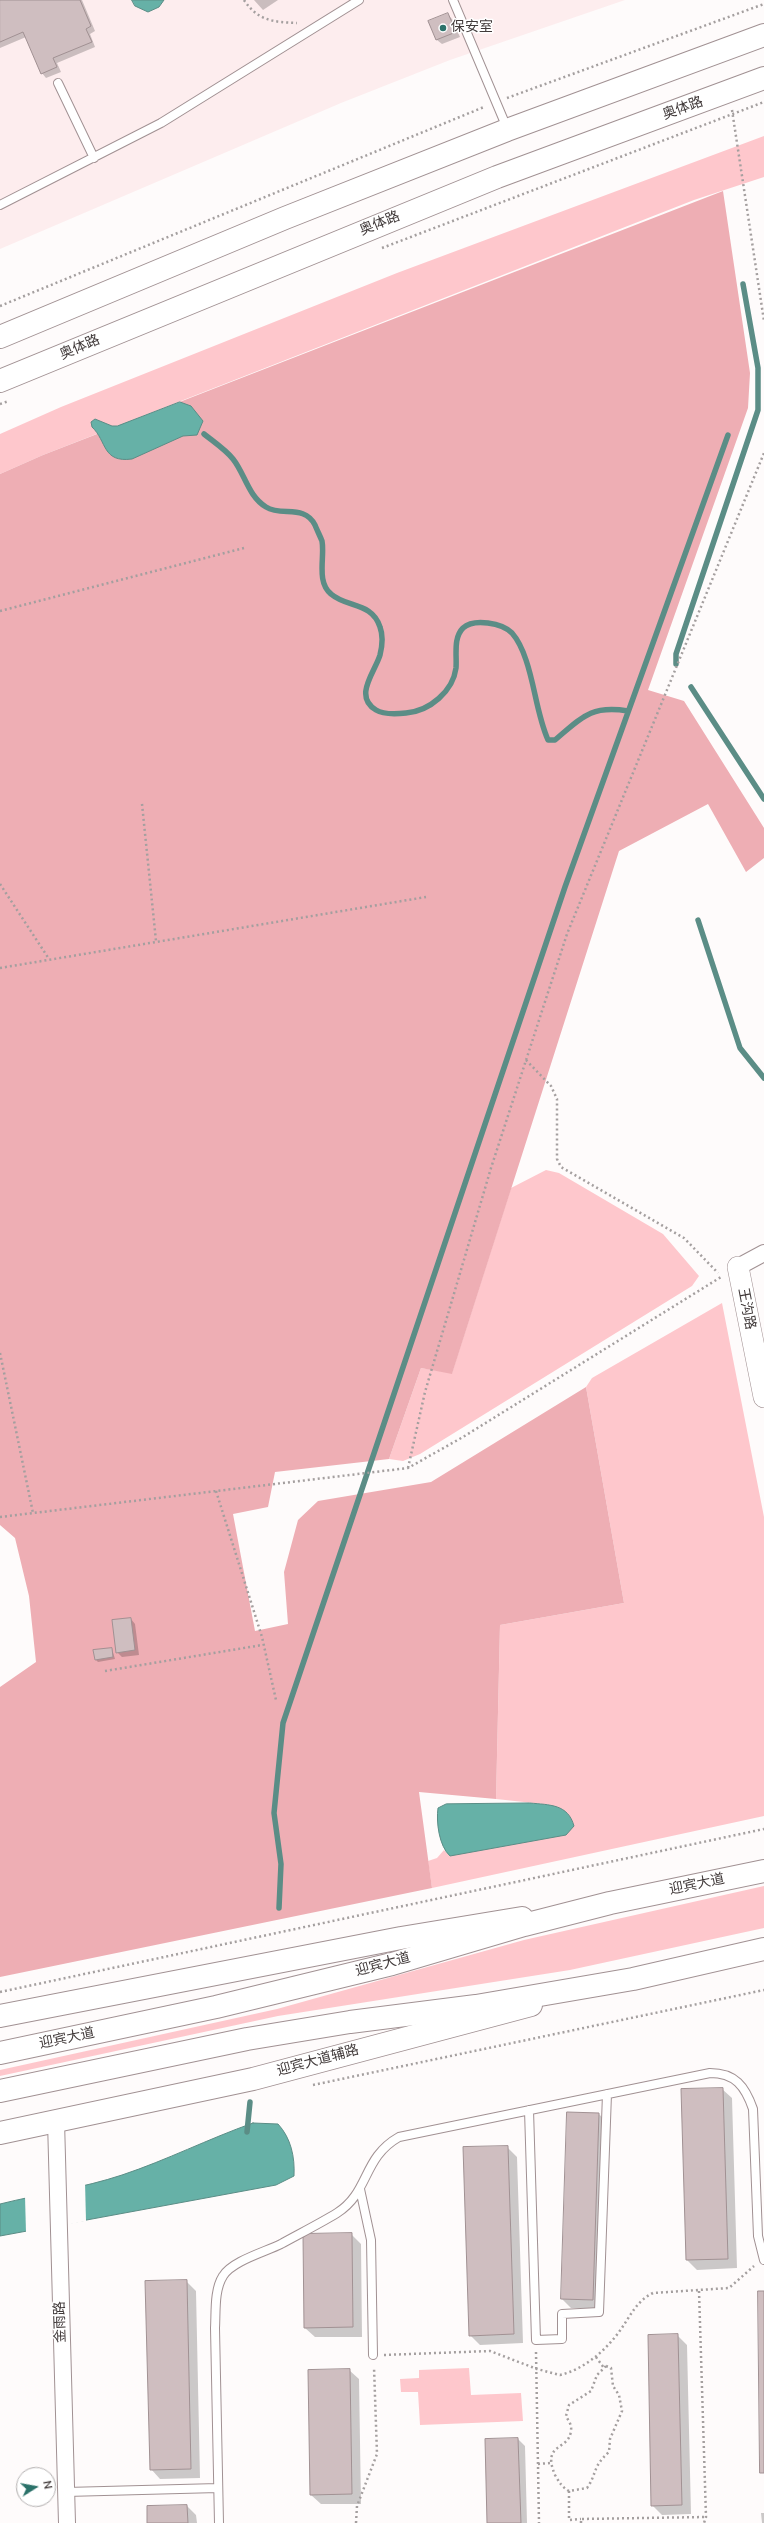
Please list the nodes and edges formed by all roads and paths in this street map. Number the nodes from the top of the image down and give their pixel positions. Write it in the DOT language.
graph roads {
  1 [pos="244,0"];
  2 [pos="359,0"];
  3 [pos="453,0"];
  4 [pos="764,4"];
  5 [pos="325,21"];
  6 [pos="764,35"];
  7 [pos="764,78"];
  8 [pos="58,83"];
  9 [pos="729,91"];
  10 [pos="496,102"];
  11 [pos="764,102"];
  12 [pos="733,115"];
  13 [pos="507,130"];
  14 [pos="94,158"];
  15 [pos="0,206"];
  16 [pos="381,248"];
  17 [pos="762,299"];
  18 [pos="0,306"];
  19 [pos="764,321"];
  20 [pos="0,337"];
  21 [pos="0,381"];
  22 [pos="14,398"];
  23 [pos="0,404"];
  24 [pos="764,453"];
  25 [pos="244,548"];
  26 [pos="0,611"];
  27 [pos="142,804"];
  28 [pos="0,884"];
  29 [pos="426,897"];
  30 [pos="156,941"];
  31 [pos="49,959"];
  32 [pos="0,968"];
  33 [pos="526,1060"];
  34 [pos="764,1253"];
  35 [pos="730,1272"];
  36 [pos="0,1353"];
  37 [pos="764,1398"];
  38 [pos="408,1468"];
  39 [pos="216,1491"];
  40 [pos="33,1513"];
  41 [pos="0,1517"];
  42 [pos="262,1645"];
  43 [pos="106,1671"];
  44 [pos="276,1700"];
  45 [pos="764,1829"];
  46 [pos="764,1870"];
  47 [pos="610,1903"];
  48 [pos="764,1949"];
  49 [pos="633,1979"];
  50 [pos="764,1990"];
  51 [pos="0,1992"];
  52 [pos="0,2016"];
  53 [pos="0,2053"];
  54 [pos="307,2087"];
  55 [pos="0,2091"];
  56 [pos="607,2094"];
  57 [pos="529,2110"];
  58 [pos="56,2121"];
  59 [pos="0,2133"];
  60 [pos="360,2189"];
  61 [pos="763,2258"];
  62 [pos="699,2291"];
  63 [pos="536,2340"];
  64 [pos="374,2355"];
  65 [pos="596,2357"];
  66 [pos="604,2368"];
  67 [pos="537,2369"];
  68 [pos="550,2463"];
  69 [pos="538,2464"];
  70 [pos="218,2488"];
  71 [pos="569,2491"];
  72 [pos="66,2492"];
  73 [pos="706,2517"];
  74 [pos="581,2521"];
  75 [pos="67,2523"];
  76 [pos="219,2523"];
  77 [pos="356,2523"];
  78 [pos="540,2523"];
  79 [pos="704,2523"];
  1 -- 5 [label="path"];
  2 -- 5 [label="lane"];
  3 -- 10 [label="lane"];
  4 -- 10 [label="path"];
  5 -- 14 [label="lane"];
  6 -- 13 [label="main road"];
  7 -- 9 [label="main road, 奥体路"];
  8 -- 14 [label="lane"];
  9 -- 12 [label="path"];
  9 -- 21 [label="main road, 奥体路"];
  10 -- 13 [label="lane"];
  10 -- 18 [label="path"];
  11 -- 12 [label="path"];
  12 -- 16 [label="path"];
  12 -- 17 [label="path"];
  13 -- 20 [label="main road"];
  14 -- 15 [label="lane"];
  17 -- 19 [label="path"];
  22 -- 23 [label="path"];
  24 -- 33 [label="path"];
  25 -- 26 [label="path"];
  27 -- 30 [label="path"];
  28 -- 31 [label="path"];
  29 -- 30 [label="path"];
  30 -- 31 [label="path"];
  31 -- 32 [label="path"];
  33 -- 35 [label="path"];
  33 -- 38 [label="path"];
  34 -- 35 [label="street"];
  35 -- 37 [label="street, 王沟路"];
  35 -- 38 [label="path"];
  36 -- 40 [label="path"];
  38 -- 39 [label="path"];
  39 -- 40 [label="path"];
  39 -- 42 [label="path"];
  40 -- 41 [label="path"];
  42 -- 43 [label="path"];
  42 -- 44 [label="path"];
  45 -- 51 [label="path"];
  46 -- 47 [label="main road, 迎宾大道"];
  47 -- 52 [label="main road"];
  47 -- 53 [label="main road, 迎宾大道"];
  48 -- 49 [label="main road"];
  49 -- 55 [label="main road"];
  49 -- 58 [label="main road, 迎宾大道辅路"];
  50 -- 54 [label="path"];
  56 -- 57 [label="lane"];
  56 -- 61 [label="lane"];
  56 -- 63 [label="lane"];
  57 -- 60 [label="lane"];
  57 -- 63 [label="lane"];
  58 -- 59 [label="main road, 迎宾大道辅路"];
  58 -- 72 [label="street, 金雨路"];
  60 -- 64 [label="lane"];
  60 -- 70 [label="lane"];
  61 -- 62 [label="path"];
  62 -- 65 [label="path"];
  62 -- 73 [label="path"];
  63 -- 67 [label="path"];
  64 -- 67 [label="path"];
  64 -- 77 [label="path"];
  65 -- 66 [label="path"];
  65 -- 67 [label="path"];
  66 -- 68 [label="path"];
  66 -- 71 [label="path"];
  67 -- 69 [label="path"];
  68 -- 69 [label="path"];
  68 -- 71 [label="path"];
  69 -- 78 [label="path"];
  70 -- 72 [label="lane"];
  70 -- 76 [label="lane"];
  71 -- 74 [label="path"];
  72 -- 75 [label="street, 金雨路"];
  73 -- 74 [label="path"];
  73 -- 79 [label="path"];
}
